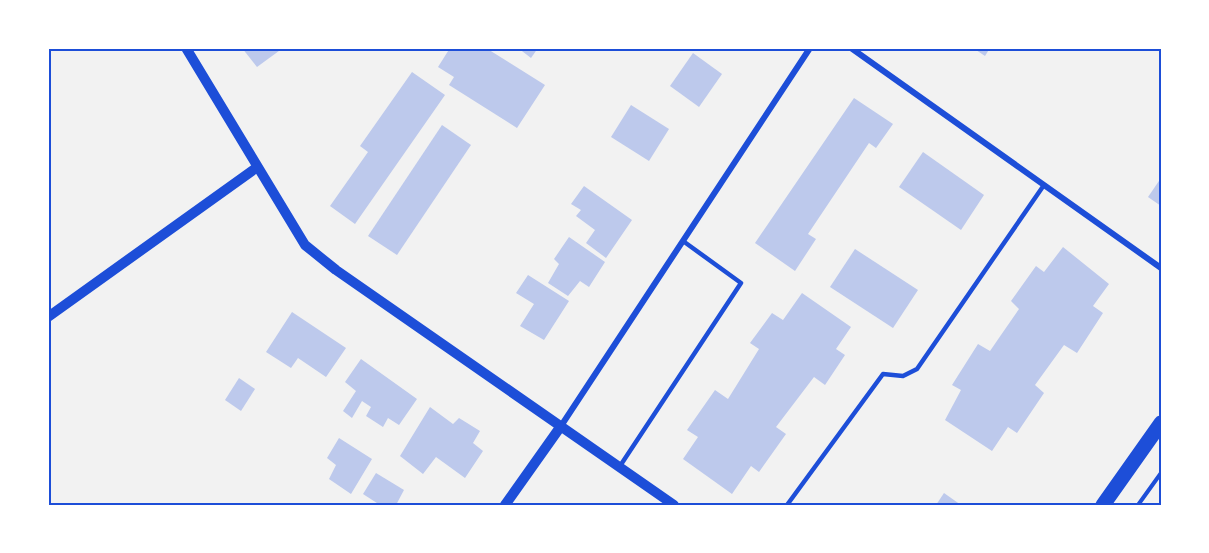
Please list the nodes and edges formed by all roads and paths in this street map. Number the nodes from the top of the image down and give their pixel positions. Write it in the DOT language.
graph roads {
  1 [pos="186,48"];
  2 [pos="810,48"];
  3 [pos="851,48"];
  4 [pos="256,168"];
  5 [pos="1044,185"];
  6 [pos="683,241"];
  7 [pos="1161,268"];
  8 [pos="48,317"];
  9 [pos="1161,423"];
  10 [pos="561,426"];
  11 [pos="619,467"];
  12 [pos="1161,473"];
  13 [pos="505,505"];
  14 [pos="674,505"];
  15 [pos="787,505"];
  16 [pos="1103,505"];
  17 [pos="1138,505"];
  1 -- 4 [label="street"];
  2 -- 6 [label="street"];
  3 -- 5 [label="street"];
  4 -- 8 [label="street"];
  4 -- 10 [label="street"];
  5 -- 7 [label="street"];
  5 -- 15 [label="lane"];
  6 -- 10 [label="street"];
  6 -- 11 [label="lane"];
  9 -- 16 [label="main road"];
  10 -- 11 [label="street"];
  10 -- 13 [label="street"];
  11 -- 14 [label="street"];
  12 -- 17 [label="path"];
}
